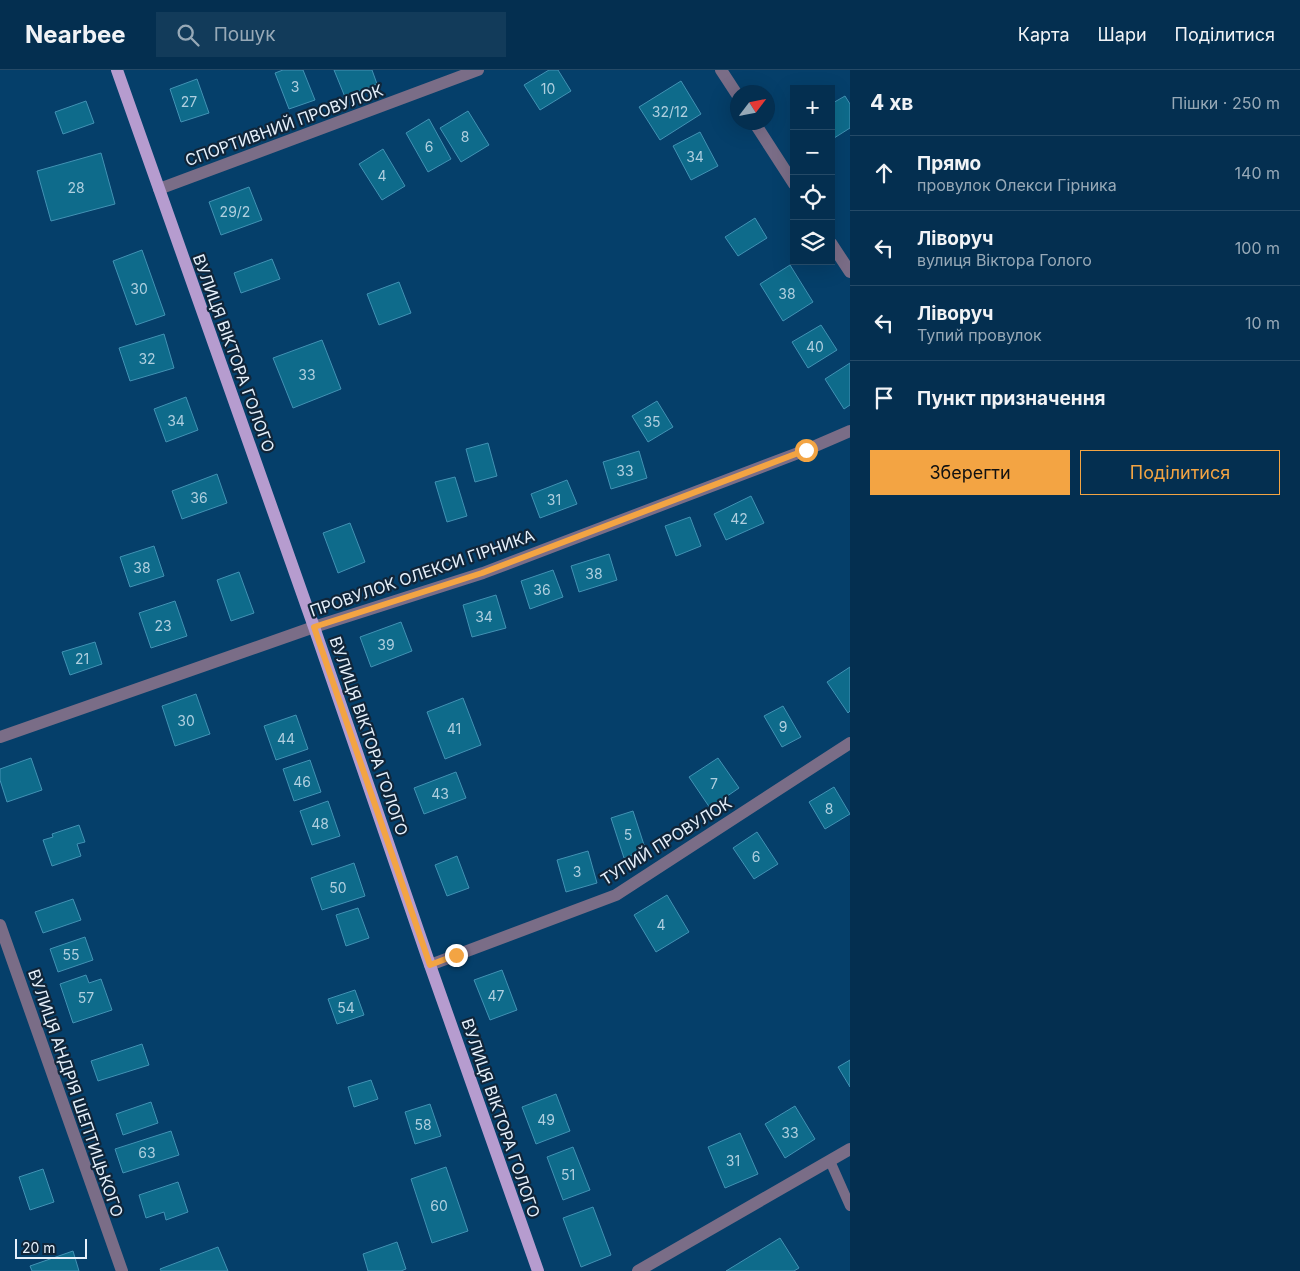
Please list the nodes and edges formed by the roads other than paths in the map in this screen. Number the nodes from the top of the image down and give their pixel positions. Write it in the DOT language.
graph roads {
  1 [pos="117,70"];
  2 [pos="478,70"];
  3 [pos="721,70"];
  4 [pos="731,85"];
  5 [pos="759,130"];
  6 [pos="790,178"];
  7 [pos="158,189"];
  8 [pos="835,249"];
  9 [pos="850,272"];
  10 [pos="850,431"];
  11 [pos="314,627"];
  12 [pos="0,737"];
  13 [pos="850,743"];
  14 [pos="0,925"];
  15 [pos="430,965"];
  16 [pos="850,1149"];
  17 [pos="830,1161"];
  18 [pos="850,1206"];
  19 [pos="122,1271"];
  20 [pos="538,1271"];
  21 [pos="638,1271"];
  1 -- 7 [label="main road, ВУЛИЦЯ ВІКТОРА ГОЛОГО"];
  2 -- 7 [label="street, СПОРТИВНИЙ ПРОВУЛОК"];
  3 -- 4 [label="street"];
  5 -- 6 [label="street"];
  7 -- 11 [label="main road, ВУЛИЦЯ ВІКТОРА ГОЛОГО"];
  8 -- 9 [label="street"];
  10 -- 11 [label="street, ПРОВУЛОК ОЛЕКСИ ГІРНИКА"];
  11 -- 12 [label="street, ПРОВУЛОК ОЛЕКСИ ГІРНИКА"];
  11 -- 15 [label="main road, ВУЛИЦЯ ВІКТОРА ГОЛОГО"];
  13 -- 15 [label="street, ТУПИЙ ПРОВУЛОК"];
  14 -- 19 [label="street, ВУЛИЦЯ АНДРІЯ ШЕПТИЦЬКОГО"];
  15 -- 20 [label="main road, ВУЛИЦЯ ВІКТОРА ГОЛОГО"];
  16 -- 17 [label="street"];
  17 -- 18 [label="lane"];
  17 -- 21 [label="street"];
}
